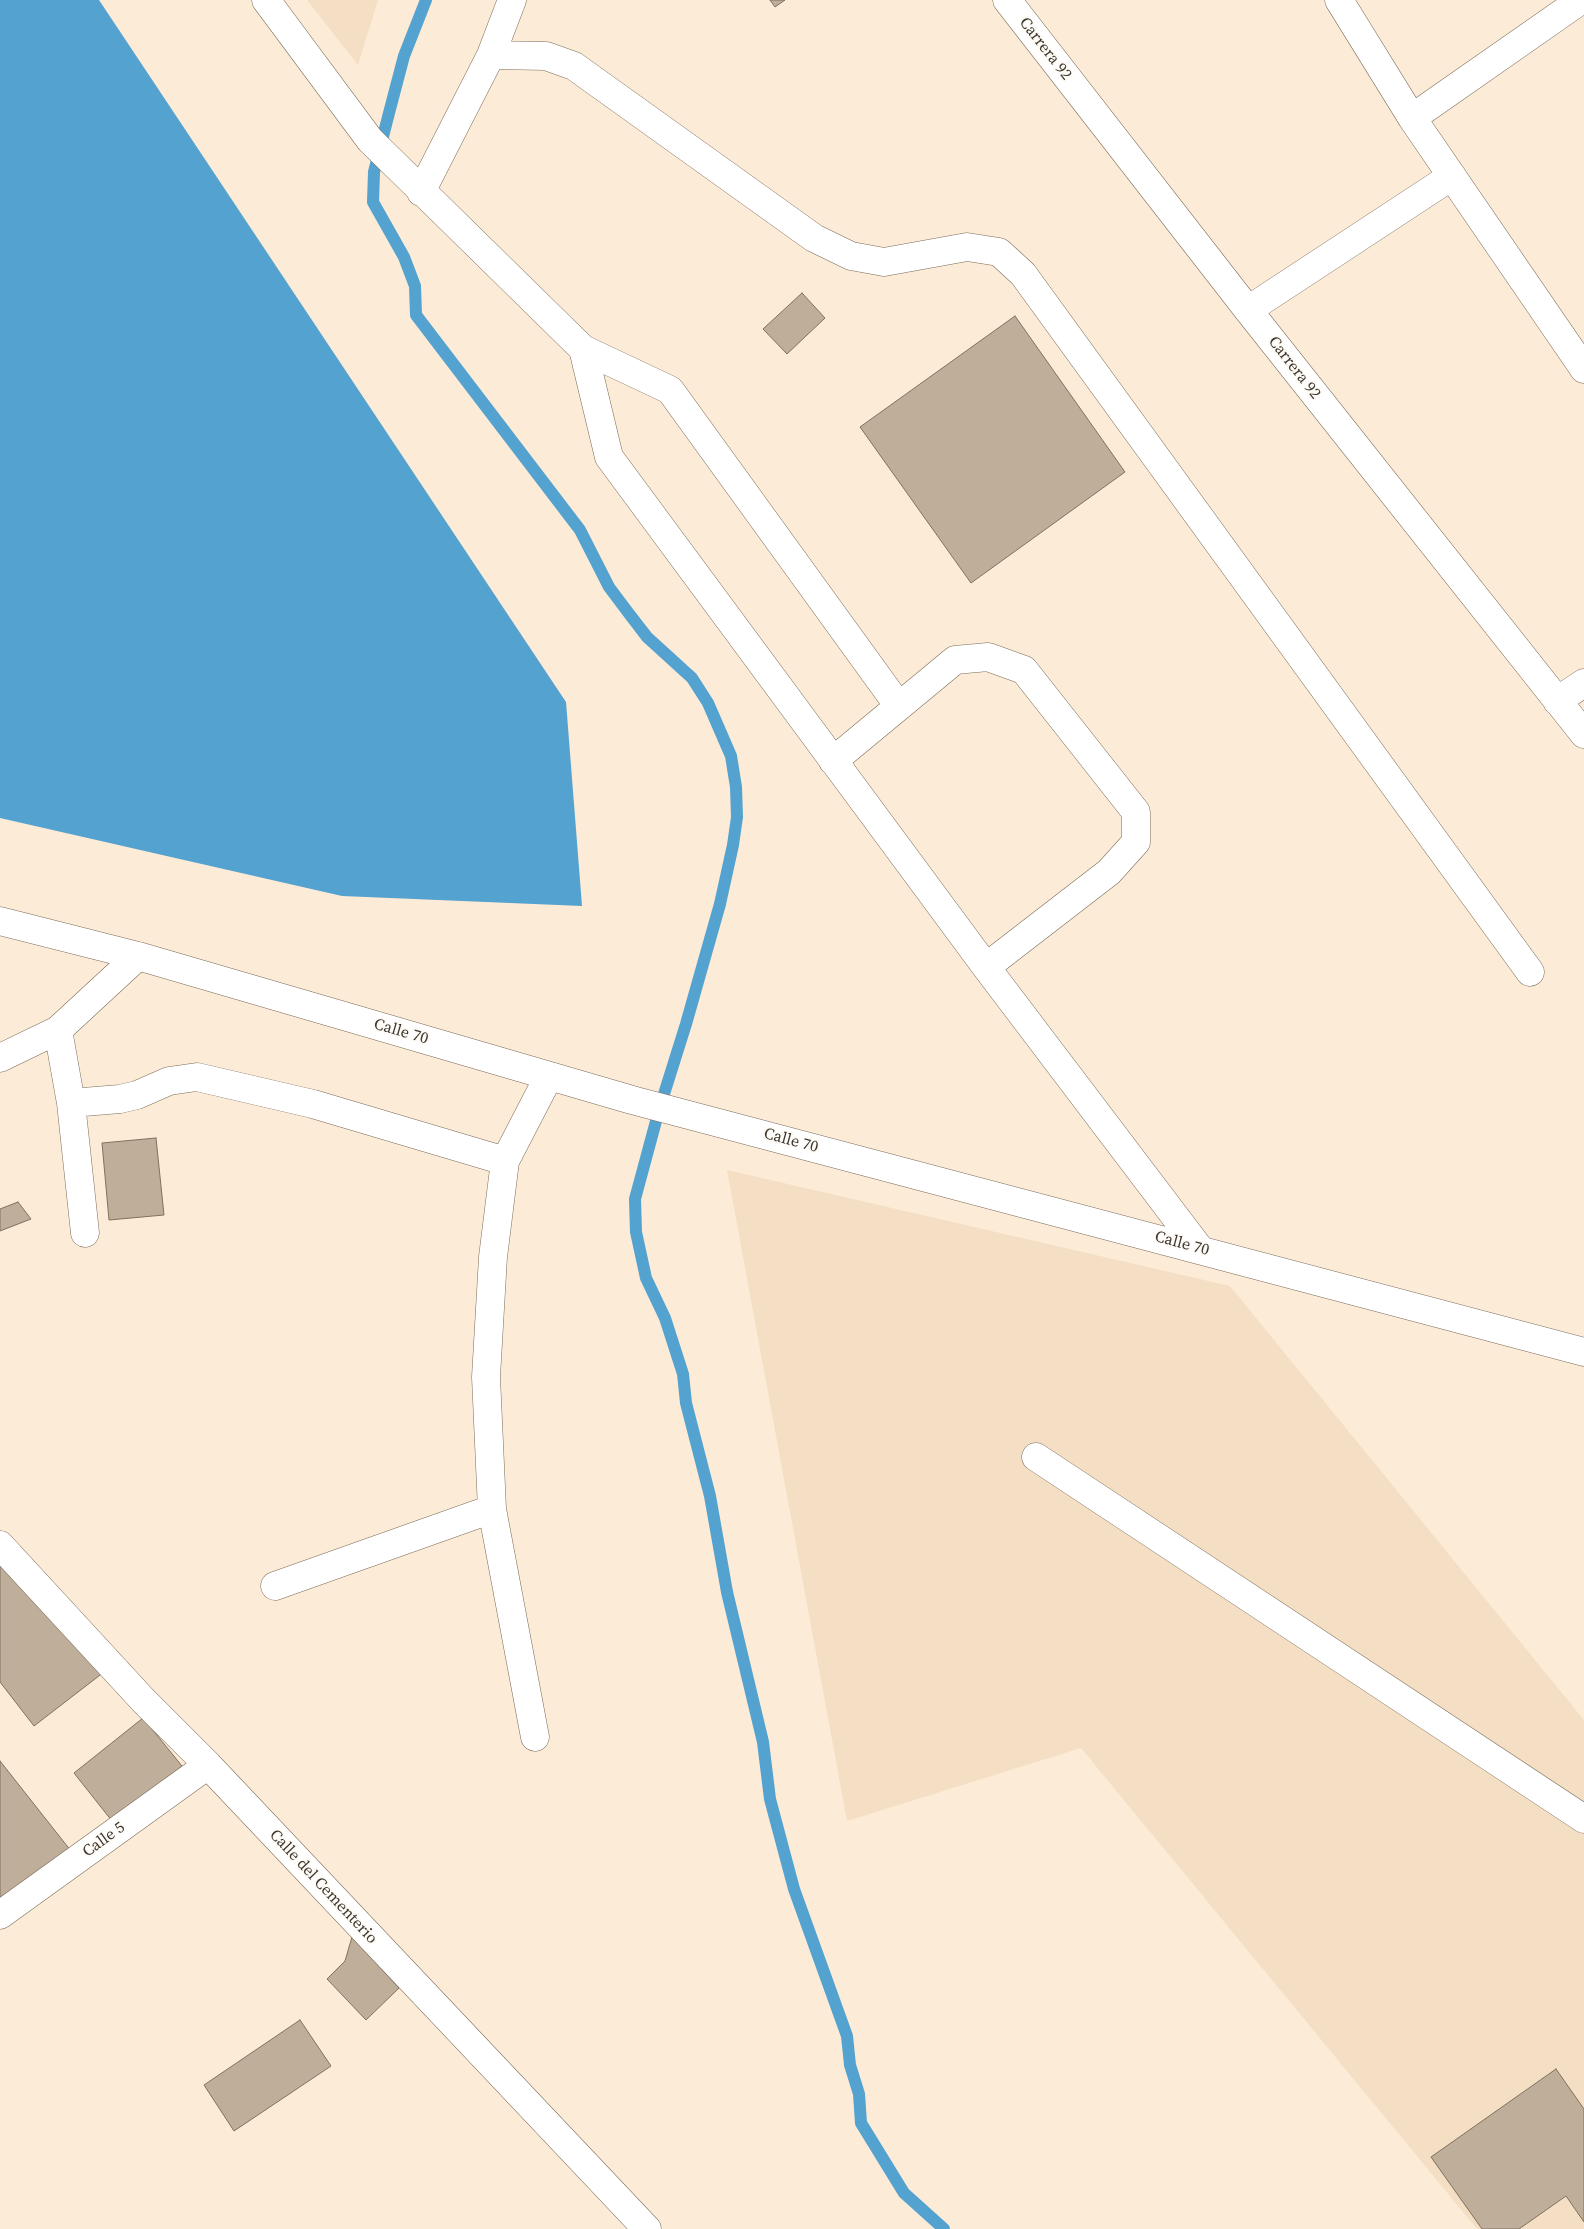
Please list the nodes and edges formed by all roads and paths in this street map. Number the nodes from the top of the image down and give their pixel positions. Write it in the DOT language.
graph roads {
  1 [pos="266,0"];
  2 [pos="512,0"];
  3 [pos="1007,0"];
  4 [pos="1339,0"];
  5 [pos="1581,3"];
  6 [pos="491,55"];
  7 [pos="1412,118"];
  8 [pos="1452,176"];
  9 [pos="421,192"];
  10 [pos="1248,310"];
  11 [pos="583,349"];
  12 [pos="1584,369"];
  13 [pos="1584,683"];
  14 [pos="1557,701"];
  15 [pos="898,705"];
  16 [pos="1584,734"];
  17 [pos="833,761"];
  18 [pos="0,922"];
  19 [pos="138,956"];
  20 [pos="986,967"];
  21 [pos="1530,972"];
  22 [pos="58,1030"];
  23 [pos="0,1058"];
  24 [pos="549,1076"];
  25 [pos="71,1102"];
  26 [pos="505,1161"];
  27 [pos="85,1233"];
  28 [pos="1199,1248"];
  29 [pos="1584,1352"];
  30 [pos="1036,1457"];
  31 [pos="492,1509"];
  32 [pos="0,1545"];
  33 [pos="275,1586"];
  34 [pos="535,1737"];
  35 [pos="208,1765"];
  36 [pos="1584,1819"];
  37 [pos="0,1915"];
  38 [pos="647,2229"];
  1 -- 9 [label="street"];
  2 -- 6 [label="street"];
  3 -- 10 [label="street, Carrera 92"];
  4 -- 7 [label="street"];
  5 -- 7 [label="street"];
  6 -- 9 [label="street"];
  6 -- 21 [label="street"];
  7 -- 8 [label="street"];
  8 -- 10 [label="street"];
  8 -- 12 [label="street"];
  9 -- 11 [label="street"];
  10 -- 14 [label="street, Carrera 92"];
  11 -- 15 [label="street"];
  11 -- 17 [label="street"];
  13 -- 14 [label="street"];
  14 -- 16 [label="street, Carrera 92"];
  15 -- 17 [label="street"];
  15 -- 20 [label="street"];
  17 -- 20 [label="street"];
  18 -- 19 [label="street, Calle 70"];
  19 -- 22 [label="street"];
  19 -- 24 [label="street, Calle 70"];
  20 -- 28 [label="street"];
  22 -- 23 [label="street"];
  22 -- 25 [label="street"];
  24 -- 26 [label="street"];
  24 -- 28 [label="street, Calle 70"];
  25 -- 26 [label="street"];
  25 -- 27 [label="street"];
  26 -- 31 [label="street"];
  28 -- 29 [label="street, Calle 70"];
  30 -- 36 [label="street"];
  31 -- 33 [label="street"];
  31 -- 34 [label="street"];
  32 -- 35 [label="street, Calle del Cementerio"];
  35 -- 37 [label="street, Calle 5"];
  35 -- 38 [label="street, Calle del Cementerio"];
}
